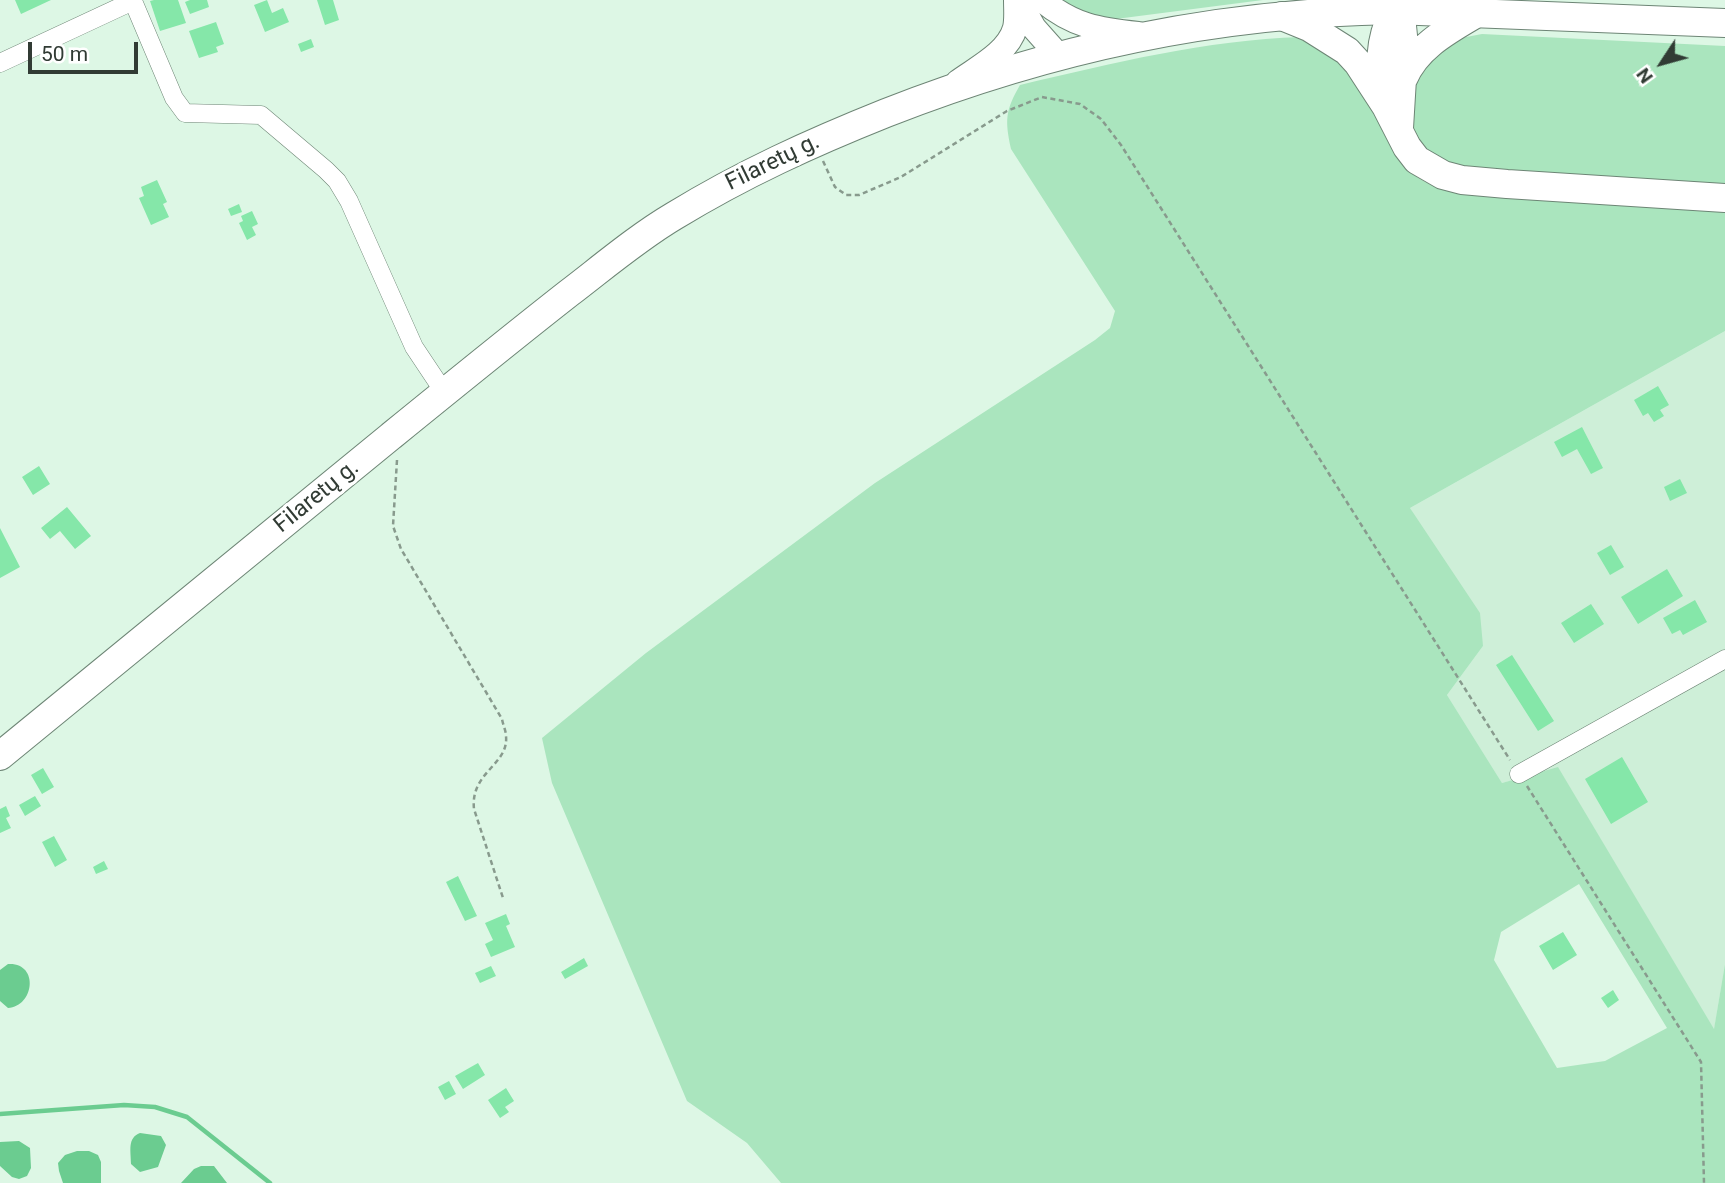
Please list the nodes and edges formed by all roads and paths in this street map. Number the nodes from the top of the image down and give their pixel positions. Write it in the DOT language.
graph roads {
  1 [pos="1017,0"];
  2 [pos="1042,0"];
  3 [pos="1394,10"];
  4 [pos="1477,13"];
  5 [pos="1282,16"];
  6 [pos="1725,23"];
  7 [pos="1146,35"];
  8 [pos="1058,55"];
  9 [pos="0,63"];
  10 [pos="1402,82"];
  11 [pos="948,89"];
  12 [pos="1386,106"];
  13 [pos="1399,134"];
  14 [pos="814,142"];
  15 [pos="1725,198"];
  16 [pos="444,392"];
  17 [pos="389,438"];
  18 [pos="1725,659"];
  19 [pos="0,756"];
  20 [pos="1519,774"];
  21 [pos="503,898"];
  22 [pos="1704,1183"];
  1 -- 8 [label="main road"];
  1 -- 11 [label="main road"];
  2 -- 7 [label="main road"];
  2 -- 8 [label="main road"];
  3 -- 4 [label="main road, Filaretų g."];
  3 -- 5 [label="main road, Filaretų g."];
  3 -- 10 [label="main road"];
  3 -- 12 [label="main road"];
  4 -- 6 [label="main road, Filaretų g."];
  4 -- 10 [label="main road"];
  5 -- 7 [label="main road, Filaretų g."];
  5 -- 12 [label="main road"];
  7 -- 8 [label="main road, Filaretų g."];
  8 -- 11 [label="main road, Filaretų g."];
  9 -- 16 [label="street"];
  10 -- 13 [label="main road"];
  11 -- 14 [label="main road, Filaretų g."];
  12 -- 13 [label="main road"];
  13 -- 15 [label="main road"];
  14 -- 16 [label="main road, Filaretų g."];
  14 -- 20 [label="path"];
  16 -- 17 [label="main road, Filaretų g."];
  17 -- 19 [label="main road, Filaretų g."];
  17 -- 21 [label="path"];
  18 -- 20 [label="street"];
  20 -- 22 [label="path"];
}
